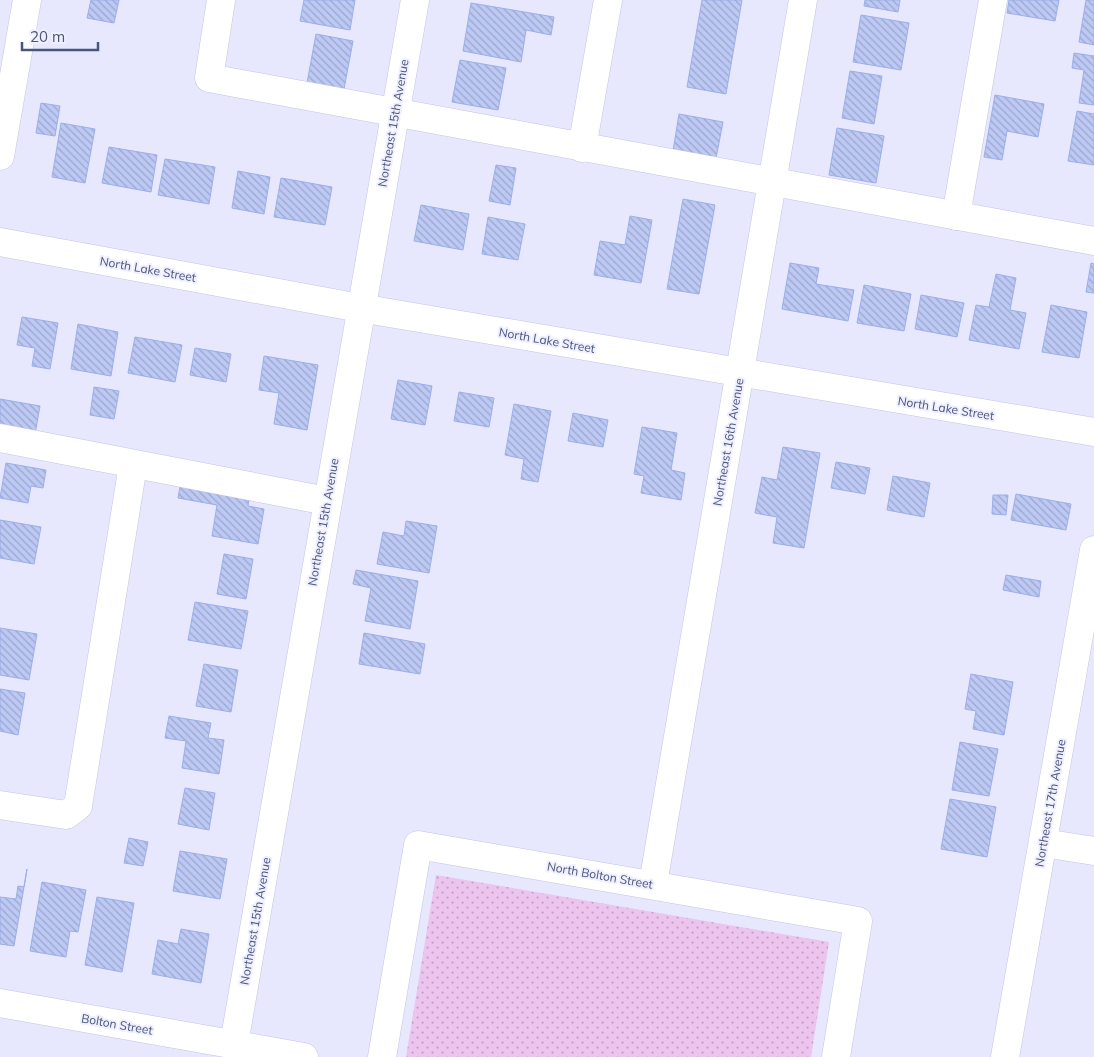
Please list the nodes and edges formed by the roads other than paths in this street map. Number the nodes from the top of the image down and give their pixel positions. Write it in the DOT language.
graph roads {
  1 [pos="27,0"];
  2 [pos="221,0"];
  3 [pos="414,0"];
  4 [pos="608,0"];
  5 [pos="803,0"];
  6 [pos="993,0"];
  7 [pos="394,114"];
  8 [pos="582,148"];
  9 [pos="0,156"];
  10 [pos="772,183"];
  11 [pos="956,216"];
  12 [pos="0,242"];
  13 [pos="1094,242"];
  14 [pos="360,308"];
  15 [pos="740,373"];
  16 [pos="1094,432"];
  17 [pos="0,438"];
  18 [pos="133,465"];
  19 [pos="327,501"];
  20 [pos="1094,550"];
  21 [pos="0,804"];
  22 [pos="1043,843"];
  23 [pos="1094,851"];
  24 [pos="653,884"];
  25 [pos="0,1003"];
  26 [pos="234,1044"];
  27 [pos="304,1057"];
  28 [pos="382,1057"];
  29 [pos="836,1057"];
  30 [pos="1005,1057"];
  1 -- 9 [label="street"];
  2 -- 7 [label="street"];
  3 -- 7 [label="street, Northeast 15th Avenue"];
  4 -- 8 [label="street"];
  5 -- 10 [label="street, Northeast 16th Avenue"];
  6 -- 11 [label="street"];
  7 -- 8 [label="street"];
  7 -- 14 [label="street, Northeast 15th Avenue"];
  8 -- 10 [label="street"];
  10 -- 11 [label="street"];
  10 -- 15 [label="street, Northeast 16th Avenue"];
  11 -- 13 [label="street"];
  12 -- 14 [label="street, North Lake Street"];
  14 -- 15 [label="street, North Lake Street"];
  14 -- 19 [label="street, Northeast 15th Avenue"];
  15 -- 16 [label="street, North Lake Street"];
  15 -- 24 [label="street, Northeast 16th Avenue"];
  17 -- 18 [label="street"];
  18 -- 19 [label="street"];
  18 -- 21 [label="street"];
  19 -- 26 [label="street, Northeast 15th Avenue"];
  20 -- 22 [label="street, Northeast 17th Avenue"];
  22 -- 23 [label="street"];
  22 -- 30 [label="street, Northeast 17th Avenue"];
  24 -- 28 [label="street, North Bolton Street"];
  24 -- 29 [label="street, North Bolton Street"];
  25 -- 26 [label="street, Bolton Street"];
  26 -- 27 [label="street"];
}
